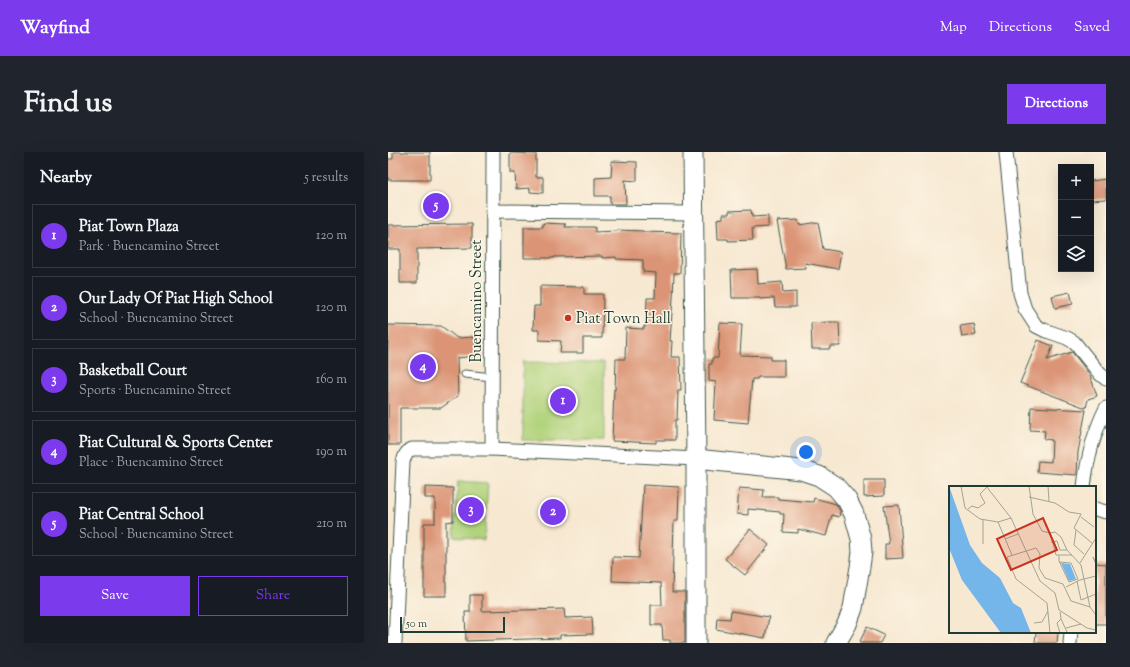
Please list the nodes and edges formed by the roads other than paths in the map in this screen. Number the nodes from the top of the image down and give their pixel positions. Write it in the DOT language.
graph roads {
  1 [pos="493,152"];
  2 [pos="693,152"];
  3 [pos="1006,152"];
  4 [pos="492,211"];
  5 [pos="693,213"];
  6 [pos="465,374"];
  7 [pos="492,377"];
  8 [pos="1106,379"];
  9 [pos="1106,408"];
  10 [pos="492,450"];
  11 [pos="696,459"];
  12 [pos="1084,486"];
  13 [pos="1096,509"];
  14 [pos="1106,512"];
  15 [pos="1071,633"];
  16 [pos="395,643"];
  17 [pos="696,643"];
  18 [pos="836,643"];
  19 [pos="1070,643"];
  1 -- 4 [label="street, Buencamino Street"];
  2 -- 5 [label="street"];
  3 -- 8 [label="street"];
  4 -- 5 [label="street"];
  4 -- 7 [label="street, Buencamino Street"];
  5 -- 11 [label="street"];
  6 -- 7 [label="lane"];
  7 -- 10 [label="street, Buencamino Street"];
  9 -- 12 [label="street"];
  10 -- 11 [label="street"];
  10 -- 16 [label="street"];
  11 -- 17 [label="street"];
  11 -- 18 [label="street"];
  13 -- 14 [label="street"];
  15 -- 19 [label="street"];
}
